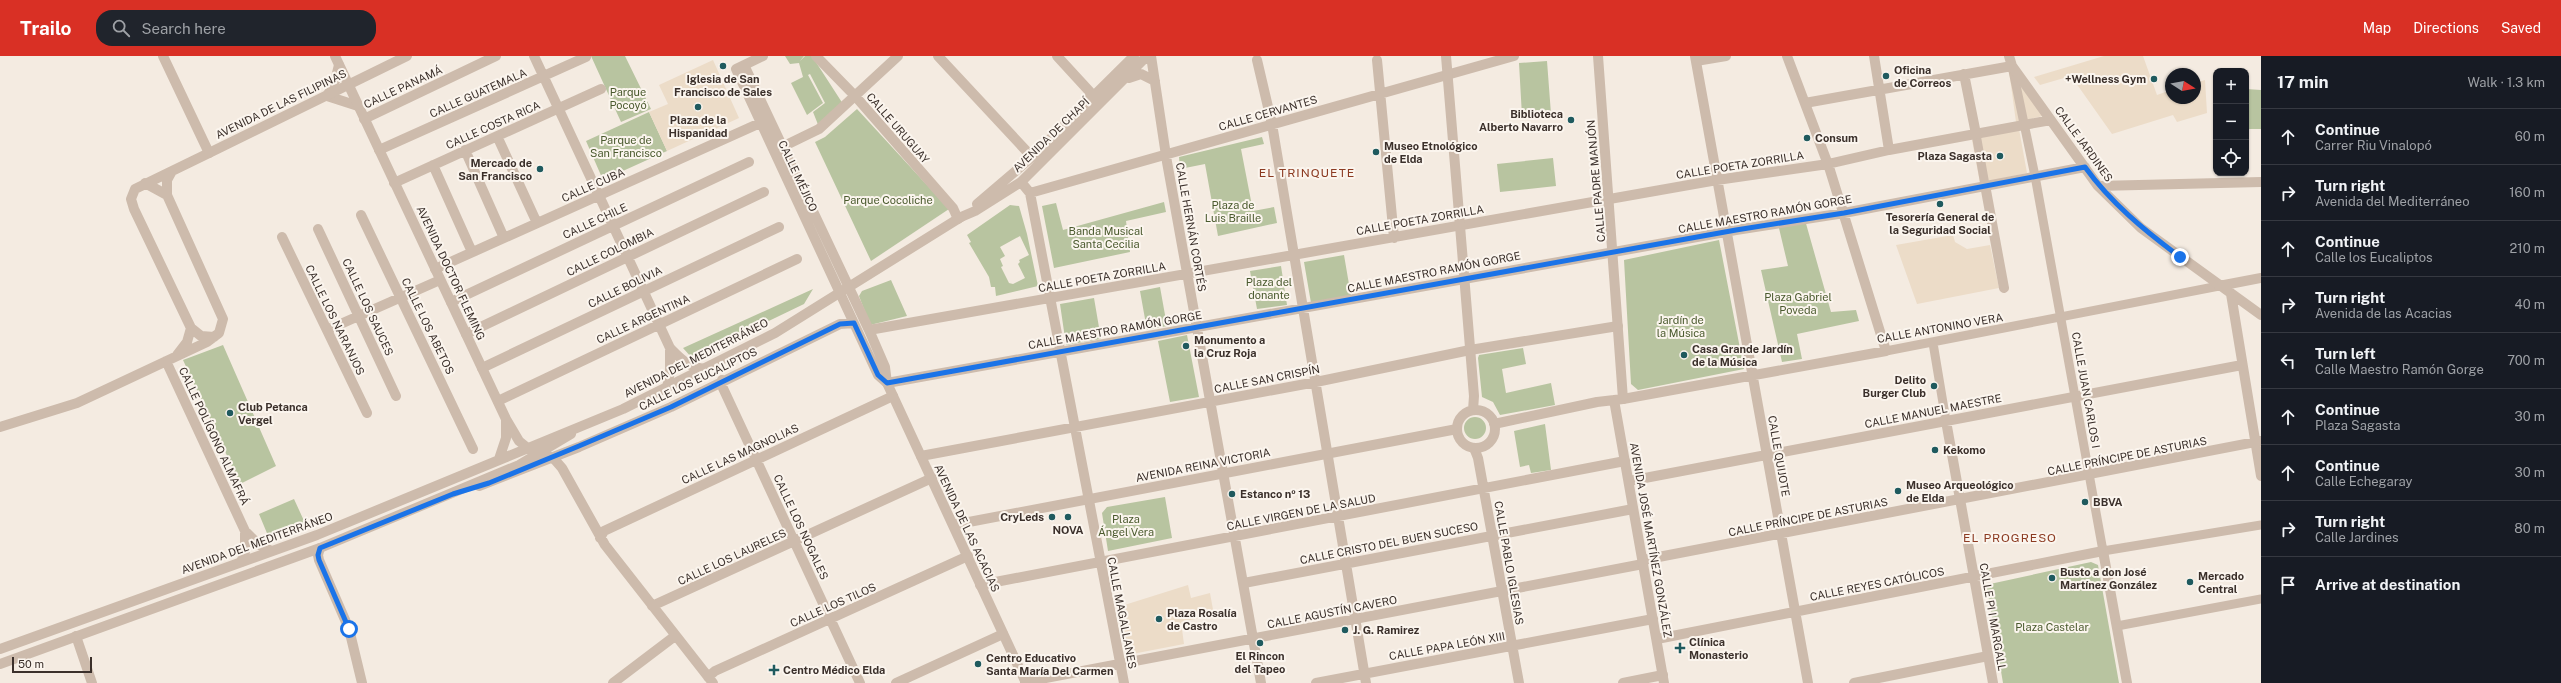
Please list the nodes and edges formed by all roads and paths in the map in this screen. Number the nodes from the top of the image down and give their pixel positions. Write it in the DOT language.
graph roads {
  1 [pos="163,56"];
  2 [pos="407,56"];
  3 [pos="496,56"];
  4 [pos="534,56"];
  5 [pos="764,56"];
  6 [pos="816,56"];
  7 [pos="898,56"];
  8 [pos="938,56"];
  9 [pos="1057,56"];
  10 [pos="1134,56"];
  11 [pos="1147,56"];
  12 [pos="1151,56"];
  13 [pos="1446,56"];
  14 [pos="1514,56"];
  15 [pos="1598,56"];
  16 [pos="1726,56"];
  17 [pos="1787,56"];
  18 [pos="1874,56"];
  19 [pos="586,57"];
  20 [pos="1695,58"];
  21 [pos="337,60"];
  22 [pos="1257,60"];
  23 [pos="1377,60"];
  24 [pos="2011,61"];
  25 [pos="1964,74"];
  26 [pos="1447,75"];
  27 [pos="544,76"];
  28 [pos="1155,81"];
  29 [pos="1122,82"];
  30 [pos="348,86"];
  31 [pos="601,89"];
  32 [pos="1879,90"];
  33 [pos="1380,94"];
  34 [pos="327,96"];
  35 [pos="856,97"];
  36 [pos="1088,101"];
  37 [pos="1805,103"];
  38 [pos="358,106"];
  39 [pos="559,108"];
  40 [pos="364,119"];
  41 [pos="2051,120"];
  42 [pos="765,121"];
  43 [pos="1272,124"];
  44 [pos="2025,125"];
  45 [pos="1976,134"];
  46 [pos="497,136"];
  47 [pos="782,147"];
  48 [pos="379,150"];
  49 [pos="465,150"];
  50 [pos="1889,150"];
  51 [pos="209,153"];
  52 [pos="774,154"];
  53 [pos="1166,155"];
  54 [pos="1032,157"];
  55 [pos="749,162"];
  56 [pos="1828,164"];
  57 [pos="433,165"];
  58 [pos="2085,167"];
  59 [pos="172,171"];
  60 [pos="2035,176"];
  61 [pos="1717,180"];
  62 [pos="1021,182"];
  63 [pos="2261,182"];
  64 [pos="145,183"];
  65 [pos="394,183"];
  66 [pos="1984,185"];
  67 [pos="2098,186"];
  68 [pos="764,192"];
  69 [pos="1030,193"];
  70 [pos="167,195"];
  71 [pos="599,195"];
  72 [pos="1610,200"];
  73 [pos="1844,213"];
  74 [pos="361,215"];
  75 [pos="960,218"];
  76 [pos="537,222"];
  77 [pos="613,226"];
  78 [pos="779,226"];
  79 [pos="1460,226"];
  80 [pos="318,229"];
  81 [pos="1726,232"];
  82 [pos="282,236"];
  83 [pos="504,238"];
  84 [pos="1394,238"];
  85 [pos="472,252"];
  86 [pos="1614,252"];
  87 [pos="1294,256"];
  88 [pos="628,257"];
  89 [pos="797,259"];
  90 [pos="435,268"];
  91 [pos="1188,275"];
  92 [pos="2261,278"];
  93 [pos="1464,279"];
  94 [pos="440,280"];
  95 [pos="2219,286"];
  96 [pos="849,288"];
  97 [pos="2004,288"];
  98 [pos="644,291"];
  99 [pos="839,293"];
  100 [pos="2231,294"];
  101 [pos="401,297"];
  102 [pos="1050,298"];
  103 [pos="451,302"];
  104 [pos="2248,306"];
  105 [pos="1303,309"];
  106 [pos="2261,315"];
  107 [pos="358,316"];
  108 [pos="2060,318"];
  109 [pos="2235,322"];
  110 [pos="854,323"];
  111 [pos="659,324"];
  112 [pos="1618,326"];
  113 [pos="1197,327"];
  114 [pos="191,328"];
  115 [pos="327,330"];
  116 [pos="869,330"];
  117 [pos="466,334"];
  118 [pos="214,336"];
  119 [pos="1933,342"];
  120 [pos="670,348"];
  121 [pos="1470,350"];
  122 [pos="1886,351"];
  123 [pos="1060,352"];
  124 [pos="176,356"];
  125 [pos="166,361"];
  126 [pos="2242,364"];
  127 [pos="482,368"];
  128 [pos="705,369"];
  129 [pos="1752,375"];
  130 [pos="722,380"];
  131 [pos="1316,382"];
  132 [pos="887,383"];
  133 [pos="667,388"];
  134 [pos="396,396"];
  135 [pos="893,396"];
  136 [pos="2074,396"];
  137 [pos="498,400"];
  138 [pos="1619,400"];
  139 [pos="1211,402"];
  140 [pos="1473,410"];
  141 [pos="367,413"];
  142 [pos="506,419"];
  143 [pos="1946,421"];
  144 [pos="1494,424"];
  145 [pos="0,427"];
  146 [pos="581,427"];
  147 [pos="1075,429"];
  148 [pos="1456,429"];
  149 [pos="2258,442"];
  150 [pos="521,446"];
  151 [pos="473,448"];
  152 [pos="1474,448"];
  153 [pos="540,453"];
  154 [pos="1326,453"];
  155 [pos="1767,455"];
  156 [pos="921,456"];
  157 [pos="552,457"];
  158 [pos="499,459"];
  159 [pos="757,459"];
  160 [pos="1625,461"];
  161 [pos="1224,473"];
  162 [pos="2090,475"];
  163 [pos="2261,476"];
  164 [pos="932,478"];
  165 [pos="484,480"];
  166 [pos="1629,481"];
  167 [pos="1484,489"];
  168 [pos="453,494"];
  169 [pos="1088,500"];
  170 [pos="1960,500"];
  171 [pos="1634,509"];
  172 [pos="1338,518"];
  173 [pos="953,525"];
  174 [pos="2261,525"];
  175 [pos="245,531"];
  176 [pos="1781,534"];
  177 [pos="1492,536"];
  178 [pos="600,538"];
  179 [pos="1236,538"];
  180 [pos="794,541"];
  181 [pos="320,548"];
  182 [pos="271,551"];
  183 [pos="2103,552"];
  184 [pos="968,556"];
  185 [pos="1100,561"];
  186 [pos="241,562"];
  187 [pos="1643,562"];
  188 [pos="1346,564"];
  189 [pos="1974,577"];
  190 [pos="1244,583"];
  191 [pos="980,585"];
  192 [pos="1502,590"];
  193 [pos="2261,599"];
  194 [pos="652,606"];
  195 [pos="1795,612"];
  196 [pos="1653,619"];
  197 [pos="831,620"];
  198 [pos="1355,620"];
  199 [pos="2117,626"];
  200 [pos="1003,634"];
  201 [pos="76,636"];
  202 [pos="676,636"];
  203 [pos="1254,639"];
  204 [pos="1657,639"];
  205 [pos="1512,647"];
  206 [pos="0,649"];
  207 [pos="1988,656"];
  208 [pos="0,664"];
  209 [pos="1120,665"];
  210 [pos="1366,678"];
  211 [pos="1664,679"];
  212 [pos="711,680"];
  213 [pos="1026,682"];
  214 [pos="92,683"];
  215 [pos="362,683"];
  216 [pos="613,683"];
  217 [pos="860,683"];
  218 [pos="896,683"];
  219 [pos="1124,683"];
  220 [pos="1262,683"];
  221 [pos="1316,683"];
  222 [pos="1519,683"];
  223 [pos="1623,683"];
  224 [pos="1808,683"];
  225 [pos="1854,683"];
  226 [pos="1993,683"];
  227 [pos="2127,683"];
  1 -- 51 [label="street"];
  2 -- 30 [label="street, AVENIDA DE LAS FILIPINAS"];
  3 -- 40 [label="street, CALLE PANAMÁ"];
  4 -- 27 [label="street"];
  5 -- 42 [label="street, CALLE MÉJICO"];
  6 -- 35 [label="street, CALLE URUGUAY"];
  7 -- 35 [label="street"];
  8 -- 54 [label="street"];
  9 -- 36 [label="street"];
  10 -- 36 [label="street, AVENIDA DE CHAPÍ"];
  11 -- 29 [label="street, AVENIDA DE CHAPÍ"];
  12 -- 28 [label="street, CALLE HERNÁN CORTÉS"];
  13 -- 26 [label="street"];
  14 -- 26 [label="street, CALLE CERVANTES"];
  15 -- 72 [label="street, CALLE PADRE MANJÓN"];
  16 -- 20 [label="street"];
  17 -- 37 [label="street"];
  18 -- 32 [label="street"];
  19 -- 27 [label="street, CALLE GUATEMALA"];
  20 -- 61 [label="street, CALLE QUIJOTE"];
  21 -- 30 [label="street, AVENIDA DOCTOR FLEMING"];
  21 -- 34 [label="street, AVENIDA DOCTOR FLEMING"];
  22 -- 43 [label="street"];
  23 -- 33 [label="street"];
  24 -- 25 [label="street"];
  24 -- 41 [label="street, CALLE JARDINES"];
  24 -- 44 [label="street"];
  25 -- 32 [label="street"];
  25 -- 45 [label="street"];
  26 -- 33 [label="street, CALLE CERVANTES"];
  26 -- 79 [label="street"];
  27 -- 39 [label="street"];
  27 -- 48 [label="street, CALLE GUATEMALA"];
  28 -- 29 [label="street"];
  28 -- 53 [label="street, CALLE HERNÁN CORTÉS"];
  29 -- 62 [label="street, AVENIDA DE CHAPÍ"];
  30 -- 34 [label="street, AVENIDA DE LAS FILIPINAS"];
  30 -- 38 [label="street, AVENIDA DOCTOR FLEMING"];
  31 -- 39 [label="street, CALLE COSTA RICA"];
  32 -- 37 [label="street"];
  32 -- 50 [label="street"];
  33 -- 43 [label="street, CALLE CERVANTES"];
  33 -- 84 [label="street"];
  34 -- 38 [label="street"];
  34 -- 51 [label="street, AVENIDA DE LAS FILIPINAS"];
  35 -- 47 [label="street"];
  35 -- 75 [label="street, CALLE URUGUAY"];
  36 -- 54 [label="street, AVENIDA DE CHAPÍ"];
  37 -- 56 [label="street"];
  38 -- 40 [label="street, AVENIDA DOCTOR FLEMING"];
  39 -- 46 [label="street, CALLE COSTA RICA"];
  39 -- 71 [label="street"];
  40 -- 48 [label="street, AVENIDA DOCTOR FLEMING"];
  41 -- 44 [label="street"];
  41 -- 58 [label="street, CALLE JARDINES"];
  42 -- 47 [label="street, CALLE MÉJICO"];
  42 -- 52 [label="street, CALLE MÉJICO"];
  42 -- 71 [label="street, CALLE CUBA"];
  43 -- 53 [label="street, CALLE CERVANTES"];
  43 -- 87 [label="street"];
  44 -- 45 [label="street"];
  44 -- 60 [label="street, CALLE JUAN CARLOS I"];
  45 -- 50 [label="street, CALLE POETA ZORRILLA"];
  45 -- 66 [label="street"];
  46 -- 49 [label="street, CALLE COSTA RICA"];
  46 -- 76 [label="street"];
  47 -- 52 [label="street"];
  47 -- 96 [label="street, CALLE MÉJICO"];
  48 -- 65 [label="street, AVENIDA DOCTOR FLEMING"];
  49 -- 57 [label="street, CALLE COSTA RICA"];
  49 -- 83 [label="street"];
  50 -- 56 [label="street, CALLE POETA ZORRILLA"];
  51 -- 59 [label="street"];
  52 -- 99 [label="street, CALLE MÉJICO"];
  53 -- 69 [label="street, CALLE CERVANTES"];
  53 -- 91 [label="street, CALLE HERNÁN CORTÉS"];
  54 -- 75 [label="street, AVENIDA DE CHAPÍ"];
  55 -- 77 [label="street, CALLE CHILE"];
  56 -- 61 [label="street, CALLE POETA ZORRILLA"];
  56 -- 73 [label="street"];
  57 -- 65 [label="street, CALLE COSTA RICA"];
  57 -- 85 [label="street"];
  58 -- 60 [label="street"];
  58 -- 67 [label="street, CALLE JARDINES"];
  59 -- 64 [label="street"];
  59 -- 70 [label="street"];
  60 -- 66 [label="street"];
  60 -- 108 [label="street, CALLE JUAN CARLOS I"];
  61 -- 72 [label="street, CALLE POETA ZORRILLA"];
  61 -- 81 [label="street, CALLE QUIJOTE"];
  62 -- 69 [label="street"];
  62 -- 75 [label="street, AVENIDA DE CHAPÍ"];
  63 -- 67 [label="street"];
  64 -- 70 [label="street"];
  64 -- 114 [label="street"];
  65 -- 90 [label="street, AVENIDA DOCTOR FLEMING"];
  66 -- 73 [label="street, CALLE MAESTRO RAMÓN GORGE"];
  66 -- 97 [label="street"];
  67 -- 95 [label="street, CALLE JARDINES"];
  68 -- 88 [label="street, CALLE COLOMBIA"];
  69 -- 102 [label="street, CALLE MAGALLANES"];
  70 -- 118 [label="street"];
  71 -- 76 [label="street, CALLE CUBA"];
  71 -- 77 [label="street"];
  72 -- 79 [label="street, CALLE POETA ZORRILLA"];
  72 -- 86 [label="street, CALLE PADRE MANJÓN"];
  73 -- 81 [label="street, CALLE MAESTRO RAMÓN GORGE"];
  73 -- 122 [label="street"];
  74 -- 101 [label="street, CALLE LOS ABETOS"];
  75 -- 96 [label="street, AVENIDA DE CHAPÍ"];
  76 -- 83 [label="street, CALLE CUBA"];
  77 -- 88 [label="street"];
  77 -- 103 [label="street, CALLE CHILE"];
  78 -- 98 [label="street, CALLE BOLIVIA"];
  79 -- 84 [label="street, CALLE POETA ZORRILLA"];
  79 -- 93 [label="street"];
  80 -- 107 [label="street, CALLE LOS SAUCES"];
  81 -- 86 [label="street, CALLE MAESTRO RAMÓN GORGE"];
  81 -- 129 [label="street, CALLE QUIJOTE"];
  82 -- 115 [label="street, CALLE LOS NARANJOS"];
  83 -- 85 [label="street, CALLE CUBA"];
  84 -- 87 [label="street, CALLE POETA ZORRILLA"];
  85 -- 90 [label="street, CALLE CUBA"];
  86 -- 93 [label="street, CALLE MAESTRO RAMÓN GORGE"];
  86 -- 112 [label="street, CALLE PADRE MANJÓN"];
  87 -- 91 [label="street, CALLE POETA ZORRILLA"];
  87 -- 105 [label="street"];
  88 -- 98 [label="street"];
  88 -- 117 [label="street, CALLE COLOMBIA"];
  89 -- 111 [label="street, CALLE ARGENTINA"];
  90 -- 94 [label="street, AVENIDA DOCTOR FLEMING"];
  91 -- 102 [label="street, CALLE POETA ZORRILLA"];
  91 -- 113 [label="street, CALLE HERNÁN CORTÉS"];
  92 -- 95 [label="street, CALLE ANTONINO VERA"];
  93 -- 105 [label="street, CALLE MAESTRO RAMÓN GORGE"];
  93 -- 121 [label="street"];
  94 -- 101 [label="street"];
  94 -- 103 [label="street, AVENIDA DOCTOR FLEMING"];
  95 -- 100 [label="street, CALLE JARDINES"];
  95 -- 108 [label="street, CALLE ANTONINO VERA"];
  96 -- 99 [label="street, AVENIDA DE CHAPÍ"];
  96 -- 116 [label="street, AVENIDA DE LAS ACACIAS"];
  98 -- 111 [label="street"];
  98 -- 127 [label="street, CALLE BOLIVIA"];
  99 -- 110 [label="street, AVENIDA DE LAS ACACIAS"];
  99 -- 128 [label="street, AVENIDA DEL MEDITERRÁNEO"];
  100 -- 104 [label="street, CALLE JARDINES"];
  100 -- 109 [label="street"];
  101 -- 107 [label="street"];
  101 -- 151 [label="street, CALLE LOS ABETOS"];
  102 -- 116 [label="street, CALLE POETA ZORRILLA"];
  102 -- 123 [label="street, CALLE MAGALLANES"];
  103 -- 117 [label="street, AVENIDA DOCTOR FLEMING"];
  104 -- 106 [label="street, CALLE JARDINES"];
  104 -- 109 [label="street"];
  105 -- 113 [label="street, CALLE MAESTRO RAMÓN GORGE"];
  105 -- 131 [label="street"];
  107 -- 115 [label="street"];
  107 -- 134 [label="street, CALLE LOS SAUCES"];
  108 -- 119 [label="street, CALLE ANTONINO VERA"];
  108 -- 136 [label="street, CALLE JUAN CARLOS I"];
  109 -- 126 [label="street"];
  110 -- 130 [label="street, CALLE LOS EUCALIPTOS"];
  110 -- 132 [label="street, AVENIDA DE LAS ACACIAS"];
  111 -- 120 [label="street"];
  111 -- 137 [label="street, CALLE ARGENTINA"];
  112 -- 121 [label="street, CALLE SAN CRISPÍN"];
  112 -- 138 [label="street, CALLE PADRE MANJÓN"];
  113 -- 123 [label="street, CALLE MAESTRO RAMÓN GORGE"];
  113 -- 139 [label="street, CALLE HERNÁN CORTÉS"];
  114 -- 118 [label="street"];
  114 -- 124 [label="street, CALLE POLÍGONO ALMAFRÁ"];
  115 -- 141 [label="street, CALLE LOS NARANJOS"];
  116 -- 132 [label="street, AVENIDA DE LAS ACACIAS"];
  117 -- 127 [label="street, AVENIDA DOCTOR FLEMING"];
  118 -- 124 [label="street, CALLE POLÍGONO ALMAFRÁ"];
  119 -- 122 [label="street, CALLE ANTONINO VERA"];
  119 -- 143 [label="street, CALLE PI I MARGALL"];
  120 -- 128 [label="street"];
  120 -- 133 [label="street"];
  121 -- 131 [label="street, CALLE SAN CRISPÍN"];
  121 -- 140 [label="street"];
  122 -- 129 [label="street, CALLE ANTONINO VERA"];
  123 -- 132 [label="street, CALLE MAESTRO RAMÓN GORGE"];
  123 -- 147 [label="street, CALLE MAGALLANES"];
  124 -- 125 [label="street, CALLE POLÍGONO ALMAFRÁ"];
  125 -- 145 [label="street"];
  125 -- 175 [label="street, CALLE POLÍGONO ALMAFRÁ"];
  126 -- 136 [label="street, CALLE MANUEL MAESTRE"];
  126 -- 149 [label="street"];
  127 -- 137 [label="street, AVENIDA DOCTOR FLEMING"];
  128 -- 133 [label="street, AVENIDA DEL MEDITERRÁNEO"];
  129 -- 138 [label="street, CALLE ANTONINO VERA"];
  129 -- 155 [label="street, CALLE QUIJOTE"];
  130 -- 157 [label="street, CALLE LOS EUCALIPTOS"];
  130 -- 159 [label="street, CALLE LOS NOGALES"];
  131 -- 139 [label="street, CALLE SAN CRISPÍN"];
  131 -- 154 [label="street"];
  132 -- 135 [label="street, AVENIDA DE LAS ACACIAS"];
  133 -- 146 [label="street, AVENIDA DEL MEDITERRÁNEO"];
  135 -- 156 [label="street, AVENIDA DE LAS ACACIAS"];
  135 -- 159 [label="street, CALLE LAS MAGNOLIAS"];
  136 -- 143 [label="street, CALLE MANUEL MAESTRE"];
  136 -- 162 [label="street, CALLE JUAN CARLOS I"];
  137 -- 142 [label="street, AVENIDA DOCTOR FLEMING"];
  138 -- 144 [label="street"];
  138 -- 160 [label="street, AVENIDA JOSÉ MARTÍNEZ GONZÁLEZ"];
  139 -- 147 [label="street, CALLE SAN CRISPÍN"];
  139 -- 161 [label="street, CALLE HERNÁN CORTÉS"];
  140 -- 144 [label="street"];
  140 -- 148 [label="street"];
  142 -- 150 [label="street, AVENIDA DOCTOR FLEMING"];
  142 -- 158 [label="street"];
  143 -- 155 [label="street, CALLE MANUEL MAESTRE"];
  143 -- 170 [label="street, CALLE PI I MARGALL"];
  144 -- 152 [label="street"];
  146 -- 150 [label="street, AVENIDA DEL MEDITERRÁNEO"];
  146 -- 153 [label="street, AVENIDA DEL MEDITERRÁNEO"];
  147 -- 156 [label="street, CALLE SAN CRISPÍN"];
  147 -- 169 [label="street, CALLE MAGALLANES"];
  148 -- 152 [label="street"];
  148 -- 154 [label="street, AVENIDA REINA VICTORIA"];
  149 -- 162 [label="street, CALLE PRÍNCIPE DE ASTURIAS"];
  149 -- 163 [label="street"];
  150 -- 153 [label="street"];
  150 -- 158 [label="street, AVENIDA DEL MEDITERRÁNEO"];
  150 -- 165 [label="street, AVENIDA DEL MEDITERRÁNEO"];
  152 -- 167 [label="street, CALLE PABLO IGLESIAS"];
  153 -- 157 [label="street"];
  153 -- 165 [label="street, AVENIDA DEL MEDITERRÁNEO"];
  154 -- 161 [label="street, AVENIDA REINA VICTORIA"];
  154 -- 172 [label="street"];
  155 -- 166 [label="street, CALLE MANUEL MAESTRE"];
  155 -- 176 [label="street, CALLE QUIJOTE"];
  156 -- 164 [label="street, AVENIDA DE LAS ACACIAS"];
  157 -- 168 [label="street, AVENIDA DEL MEDITERRÁNEO"];
  157 -- 178 [label="street"];
  158 -- 182 [label="street, AVENIDA DEL MEDITERRÁNEO"];
  159 -- 178 [label="street, CALLE LAS MAGNOLIAS"];
  159 -- 180 [label="street, CALLE LOS NOGALES"];
  160 -- 166 [label="street, AVENIDA JOSÉ MARTÍNEZ GONZÁLEZ"];
  160 -- 167 [label="street, CALLE VIRGEN DE LA SALUD"];
  161 -- 169 [label="street, AVENIDA REINA VICTORIA"];
  161 -- 179 [label="street, CALLE HERNÁN CORTÉS"];
  162 -- 170 [label="street, CALLE PRÍNCIPE DE ASTURIAS"];
  162 -- 183 [label="street, CALLE JUAN CARLOS I"];
  164 -- 173 [label="street, AVENIDA DE LAS ACACIAS"];
  164 -- 180 [label="street, CALLE LOS LAURELES"];
  165 -- 168 [label="street, AVENIDA DEL MEDITERRÁNEO"];
  166 -- 171 [label="street, AVENIDA JOSÉ MARTÍNEZ GONZÁLEZ"];
  167 -- 172 [label="street, CALLE VIRGEN DE LA SALUD"];
  167 -- 177 [label="street, CALLE PABLO IGLESIAS"];
  168 -- 181 [label="street, AVENIDA DEL MEDITERRÁNEO"];
  169 -- 173 [label="street, AVENIDA REINA VICTORIA"];
  169 -- 185 [label="street, CALLE MAGALLANES"];
  170 -- 176 [label="street, CALLE PRÍNCIPE DE ASTURIAS"];
  170 -- 189 [label="street, CALLE PI I MARGALL"];
  171 -- 177 [label="street, CALLE CRISTO DEL BUEN SUCESO"];
  171 -- 187 [label="street, AVENIDA JOSÉ MARTÍNEZ GONZÁLEZ"];
  172 -- 179 [label="street, CALLE VIRGEN DE LA SALUD"];
  172 -- 188 [label="street"];
  173 -- 184 [label="street, AVENIDA DE LAS ACACIAS"];
  174 -- 183 [label="street"];
  175 -- 182 [label="street, CALLE POLÍGONO ALMAFRÁ"];
  175 -- 186 [label="street, CALLE POLÍGONO ALMAFRÁ"];
  176 -- 187 [label="street, CALLE PRÍNCIPE DE ASTURIAS"];
  176 -- 195 [label="street, CALLE QUIJOTE"];
  177 -- 188 [label="street, CALLE CRISTO DEL BUEN SUCESO"];
  177 -- 192 [label="street, CALLE PABLO IGLESIAS"];
  178 -- 194 [label="street"];
  179 -- 185 [label="street, CALLE VIRGEN DE LA SALUD"];
  179 -- 190 [label="street, CALLE HERNÁN CORTÉS"];
  180 -- 194 [label="street, CALLE LOS LAURELES"];
  180 -- 197 [label="street, CALLE LOS NOGALES"];
  181 -- 201 [label="street, AVENIDA DEL MEDITERRÁNEO"];
  181 -- 215 [label="street"];
  182 -- 186 [label="street, AVENIDA DEL MEDITERRÁNEO"];
  183 -- 189 [label="street, CALLE REYES CATÓLICOS"];
  183 -- 199 [label="street, CALLE JUAN CARLOS I"];
  184 -- 191 [label="street, AVENIDA DE LAS ACACIAS"];
  184 -- 197 [label="street, CALLE LOS TILOS"];
  185 -- 191 [label="street, CALLE VIRGEN DE LA SALUD"];
  185 -- 209 [label="street, CALLE MAGALLANES"];
  186 -- 206 [label="street, AVENIDA DEL MEDITERRÁNEO"];
  187 -- 192 [label="street, CALLE AGUSTÍN CAVERO"];
  187 -- 196 [label="street, AVENIDA JOSÉ MARTÍNEZ GONZÁLEZ"];
  188 -- 190 [label="street, CALLE CRISTO DEL BUEN SUCESO"];
  188 -- 198 [label="street"];
  189 -- 195 [label="street, CALLE REYES CATÓLICOS"];
  189 -- 207 [label="street, CALLE PI I MARGALL"];
  190 -- 203 [label="street, CALLE HERNÁN CORTÉS"];
  191 -- 200 [label="street, AVENIDA DE LAS ACACIAS"];
  192 -- 198 [label="street, CALLE AGUSTÍN CAVERO"];
  192 -- 205 [label="street, CALLE PABLO IGLESIAS"];
  193 -- 199 [label="street"];
  194 -- 202 [label="street"];
  195 -- 204 [label="street, CALLE REYES CATÓLICOS"];
  195 -- 224 [label="street, CALLE QUIJOTE"];
  196 -- 204 [label="street, AVENIDA JOSÉ MARTÍNEZ GONZÁLEZ"];
  196 -- 205 [label="street, CALLE PAPA LEÓN XIII"];
  197 -- 212 [label="street, CALLE LOS TILOS"];
  197 -- 217 [label="street, CALLE LOS NOGALES"];
  198 -- 203 [label="street, CALLE AGUSTÍN CAVERO"];
  198 -- 210 [label="street"];
  199 -- 227 [label="street, CALLE JUAN CARLOS I"];
  200 -- 213 [label="street, AVENIDA DE LAS ACACIAS"];
  200 -- 218 [label="street"];
  201 -- 208 [label="street, AVENIDA DEL MEDITERRÁNEO"];
  201 -- 214 [label="street"];
  202 -- 212 [label="street"];
  202 -- 216 [label="street"];
  203 -- 209 [label="street, CALLE AGUSTÍN CAVERO"];
  203 -- 220 [label="street, CALLE HERNÁN CORTÉS"];
  204 -- 211 [label="street, AVENIDA JOSÉ MARTÍNEZ GONZÁLEZ"];
  205 -- 210 [label="street, CALLE PAPA LEÓN XIII"];
  205 -- 222 [label="street, CALLE PABLO IGLESIAS"];
  207 -- 225 [label="street"];
  207 -- 226 [label="street, CALLE PI I MARGALL"];
  209 -- 213 [label="street, CALLE AGUSTÍN CAVERO"];
  209 -- 219 [label="street, CALLE MAGALLANES"];
  210 -- 221 [label="street, CALLE PAPA LEÓN XIII"];
  211 -- 223 [label="street"];
}
